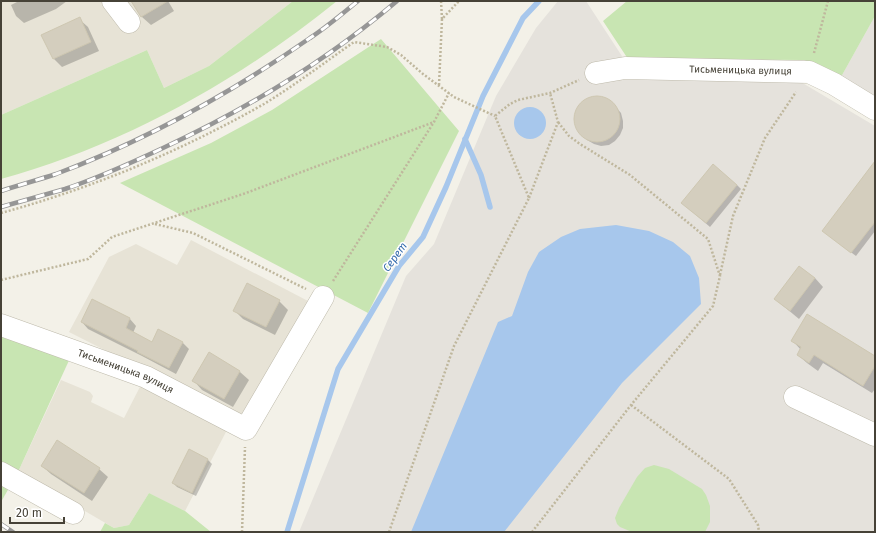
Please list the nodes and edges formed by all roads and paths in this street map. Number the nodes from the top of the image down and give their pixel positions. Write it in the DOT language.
graph roads {
  1 [pos="113,1"];
  2 [pos="441,1"];
  3 [pos="459,1"];
  4 [pos="828,1"];
  5 [pos="442,19"];
  6 [pos="129,22"];
  7 [pos="809,72"];
  8 [pos="596,73"];
  9 [pos="439,86"];
  10 [pos="449,93"];
  11 [pos="550,93"];
  12 [pos="875,109"];
  13 [pos="495,116"];
  14 [pos="434,122"];
  15 [pos="558,122"];
  16 [pos="530,198"];
  17 [pos="1,213"];
  18 [pos="154,224"];
  19 [pos="720,276"];
  20 [pos="1,280"];
  21 [pos="323,297"];
  22 [pos="1,325"];
  23 [pos="795,397"];
  24 [pos="631,405"];
  25 [pos="246,429"];
  26 [pos="875,435"];
  27 [pos="1,472"];
  28 [pos="73,513"];
  29 [pos="242,532"];
  30 [pos="389,532"];
  31 [pos="532,532"];
  32 [pos="759,532"];
  1 -- 6 [label="street"];
  2 -- 5 [label="path"];
  3 -- 5 [label="path"];
  4 -- 7 [label="path"];
  5 -- 9 [label="path"];
  7 -- 8 [label="street, Тисьменицька вулиця"];
  7 -- 12 [label="street, Тисьменицька вулиця"];
  7 -- 19 [label="path"];
  8 -- 11 [label="path"];
  9 -- 10 [label="path"];
  9 -- 17 [label="path"];
  10 -- 13 [label="path"];
  10 -- 14 [label="path"];
  11 -- 13 [label="path"];
  11 -- 15 [label="path"];
  13 -- 16 [label="path"];
  14 -- 18 [label="path"];
  14 -- 21 [label="path"];
  15 -- 16 [label="path"];
  15 -- 19 [label="path"];
  16 -- 30 [label="path"];
  18 -- 20 [label="path"];
  18 -- 21 [label="path"];
  19 -- 24 [label="path"];
  21 -- 25 [label="street"];
  22 -- 25 [label="street, Тисьменицька вулиця"];
  23 -- 26 [label="street"];
  24 -- 31 [label="path"];
  24 -- 32 [label="path"];
  25 -- 29 [label="path"];
  27 -- 28 [label="street"];
}
